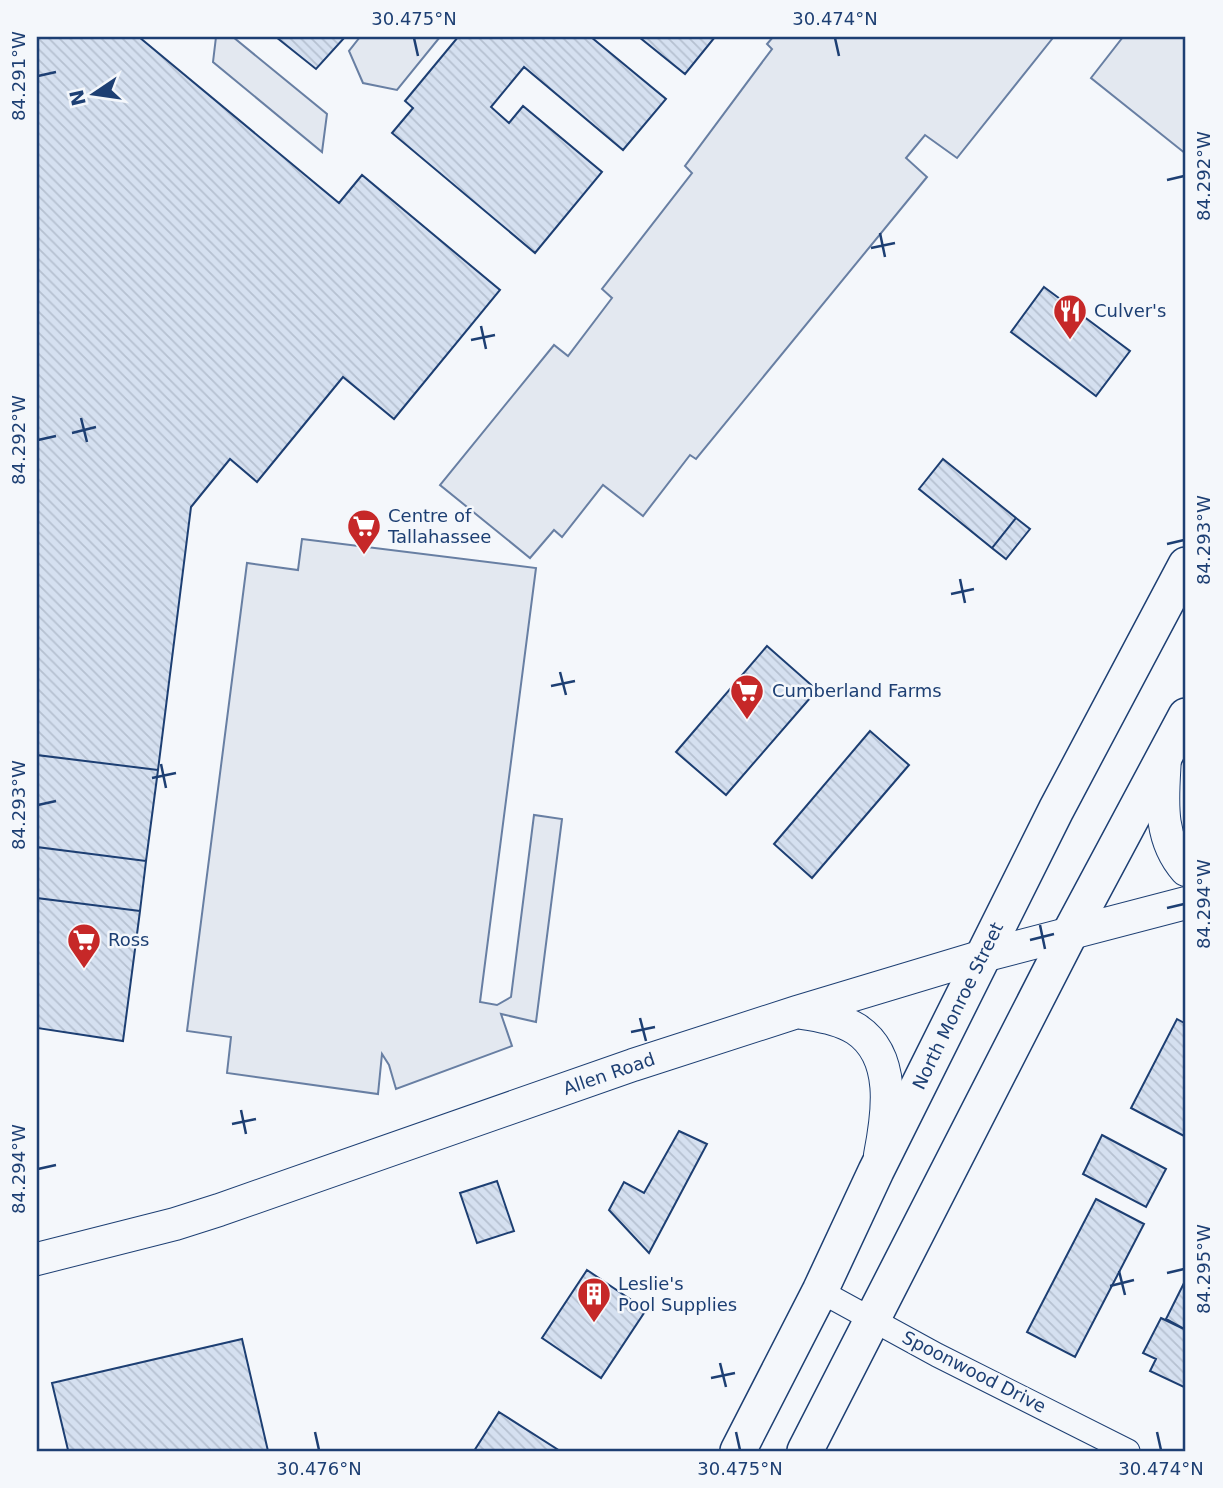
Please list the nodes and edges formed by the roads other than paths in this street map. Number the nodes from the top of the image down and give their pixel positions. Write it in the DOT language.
graph roads {
  1 [pos="1186,565"];
  2 [pos="1186,716"];
  3 [pos="1165,757"];
  4 [pos="1186,870"];
  5 [pos="1186,903"];
  6 [pos="1070,933"];
  7 [pos="983,956"];
  8 [pos="797,1012"];
  9 [pos="876,1171"];
  10 [pos="37,1259"];
  11 [pos="820,1291"];
  12 [pos="871,1320"];
  13 [pos="738,1451"];
  14 [pos="804,1451"];
  15 [pos="1128,1451"];
  1 -- 7 [label="main road, North Monroe Street"];
  2 -- 3 [label="main road"];
  3 -- 4 [label="street"];
  3 -- 6 [label="main road"];
  5 -- 6 [label="street, Allen Road"];
  6 -- 7 [label="street, Allen Road"];
  6 -- 12 [label="main road"];
  7 -- 8 [label="street, Allen Road"];
  7 -- 9 [label="main road, North Monroe Street"];
  8 -- 9 [label="street"];
  8 -- 10 [label="street, Allen Road"];
  9 -- 11 [label="main road, North Monroe Street"];
  11 -- 12 [label="street, Spoonwood Drive"];
  11 -- 13 [label="main road, North Monroe Street"];
  12 -- 14 [label="main road"];
  12 -- 15 [label="street, Spoonwood Drive"];
}
